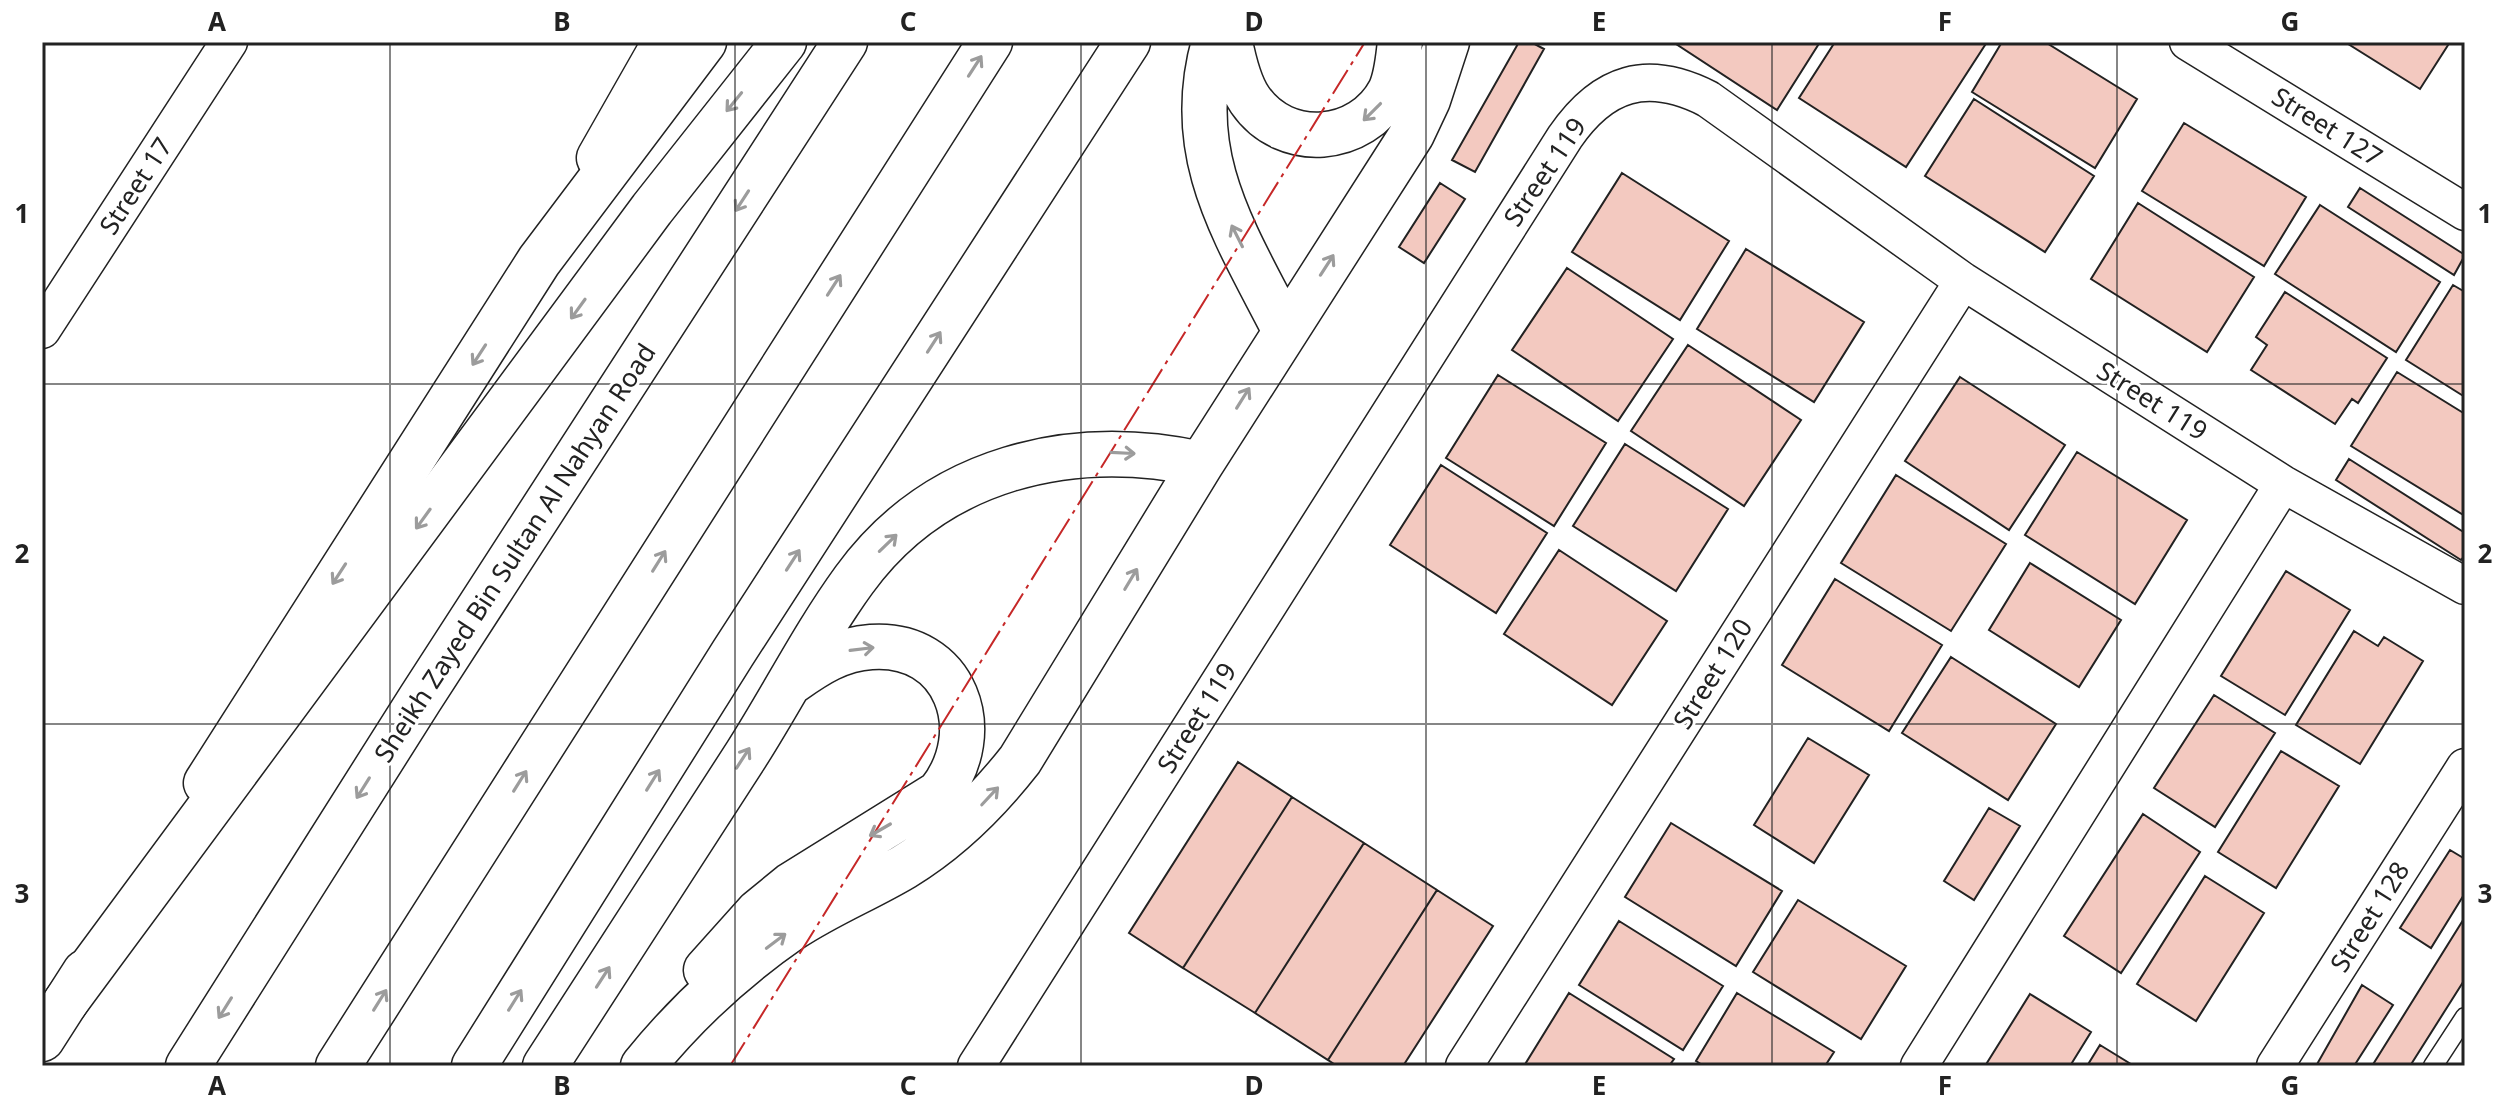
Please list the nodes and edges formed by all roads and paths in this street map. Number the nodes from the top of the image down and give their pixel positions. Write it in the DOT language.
graph roads {
  1 [pos="229,42"];
  2 [pos="665,42"];
  3 [pos="704,42"];
  4 [pos="784,42"];
  5 [pos="845,42"];
  6 [pos="990,42"];
  7 [pos="1128,42"];
  8 [pos="1214,42"];
  9 [pos="1230,42"];
  10 [pos="1400,42"];
  11 [pos="1447,42"];
  12 [pos="2188,42"];
  13 [pos="2465,212"];
  14 [pos="539,261"];
  15 [pos="1963,281"];
  16 [pos="42,330"];
  17 [pos="1285,331"];
  18 [pos="1201,464"];
  19 [pos="2283,484"];
  20 [pos="2465,586"];
  21 [pos="793,681"];
  22 [pos="2465,767"];
  23 [pos="65,1003"];
  24 [pos="2465,1017"];
  25 [pos="42,1039"];
  26 [pos="650,1058"];
  27 [pos="188,1066"];
  28 [pos="338,1066"];
  29 [pos="474,1066"];
  30 [pos="545,1066"];
  31 [pos="976,1066"];
  32 [pos="1464,1066"];
  33 [pos="1919,1066"];
  34 [pos="2275,1066"];
  35 [pos="2433,1066"];
  1 -- 16 [label="street, Street 17"];
  2 -- 14 [label="main road"];
  3 -- 14 [label="main road"];
  4 -- 23 [label="main road, one-way"];
  5 -- 27 [label="main road, Sheikh Zayed Bin Sultan Al Nahyan Road, one-way"];
  28 -- 6 [label="main road, one-way"];
  29 -- 7 [label="main road, one-way"];
  17 -- 8 [label="main road, one-way"];
  10 -- 9 [label="main road, one-way"];
  17 -- 11 [label="main road, one-way"];
  12 -- 13 [label="street, Street 127"];
  14 -- 23 [label="main road, one-way"];
  15 -- 19 [label="street, Street 119"];
  15 -- 31 [label="street, Street 119"];
  15 -- 32 [label="street, Street 120"];
  18 -- 17 [label="main road, one-way"];
  21 -- 18 [label="main road, one-way"];
  26 -- 18 [label="main road, one-way"];
  19 -- 20 [label="street, Street 119"];
  19 -- 33 [label="street"];
  21 -- 26 [label="main road, one-way"];
  30 -- 21 [label="main road, one-way"];
  22 -- 34 [label="street, Street 128"];
  23 -- 25 [label="main road"];
  24 -- 35 [label="lane"];
}
